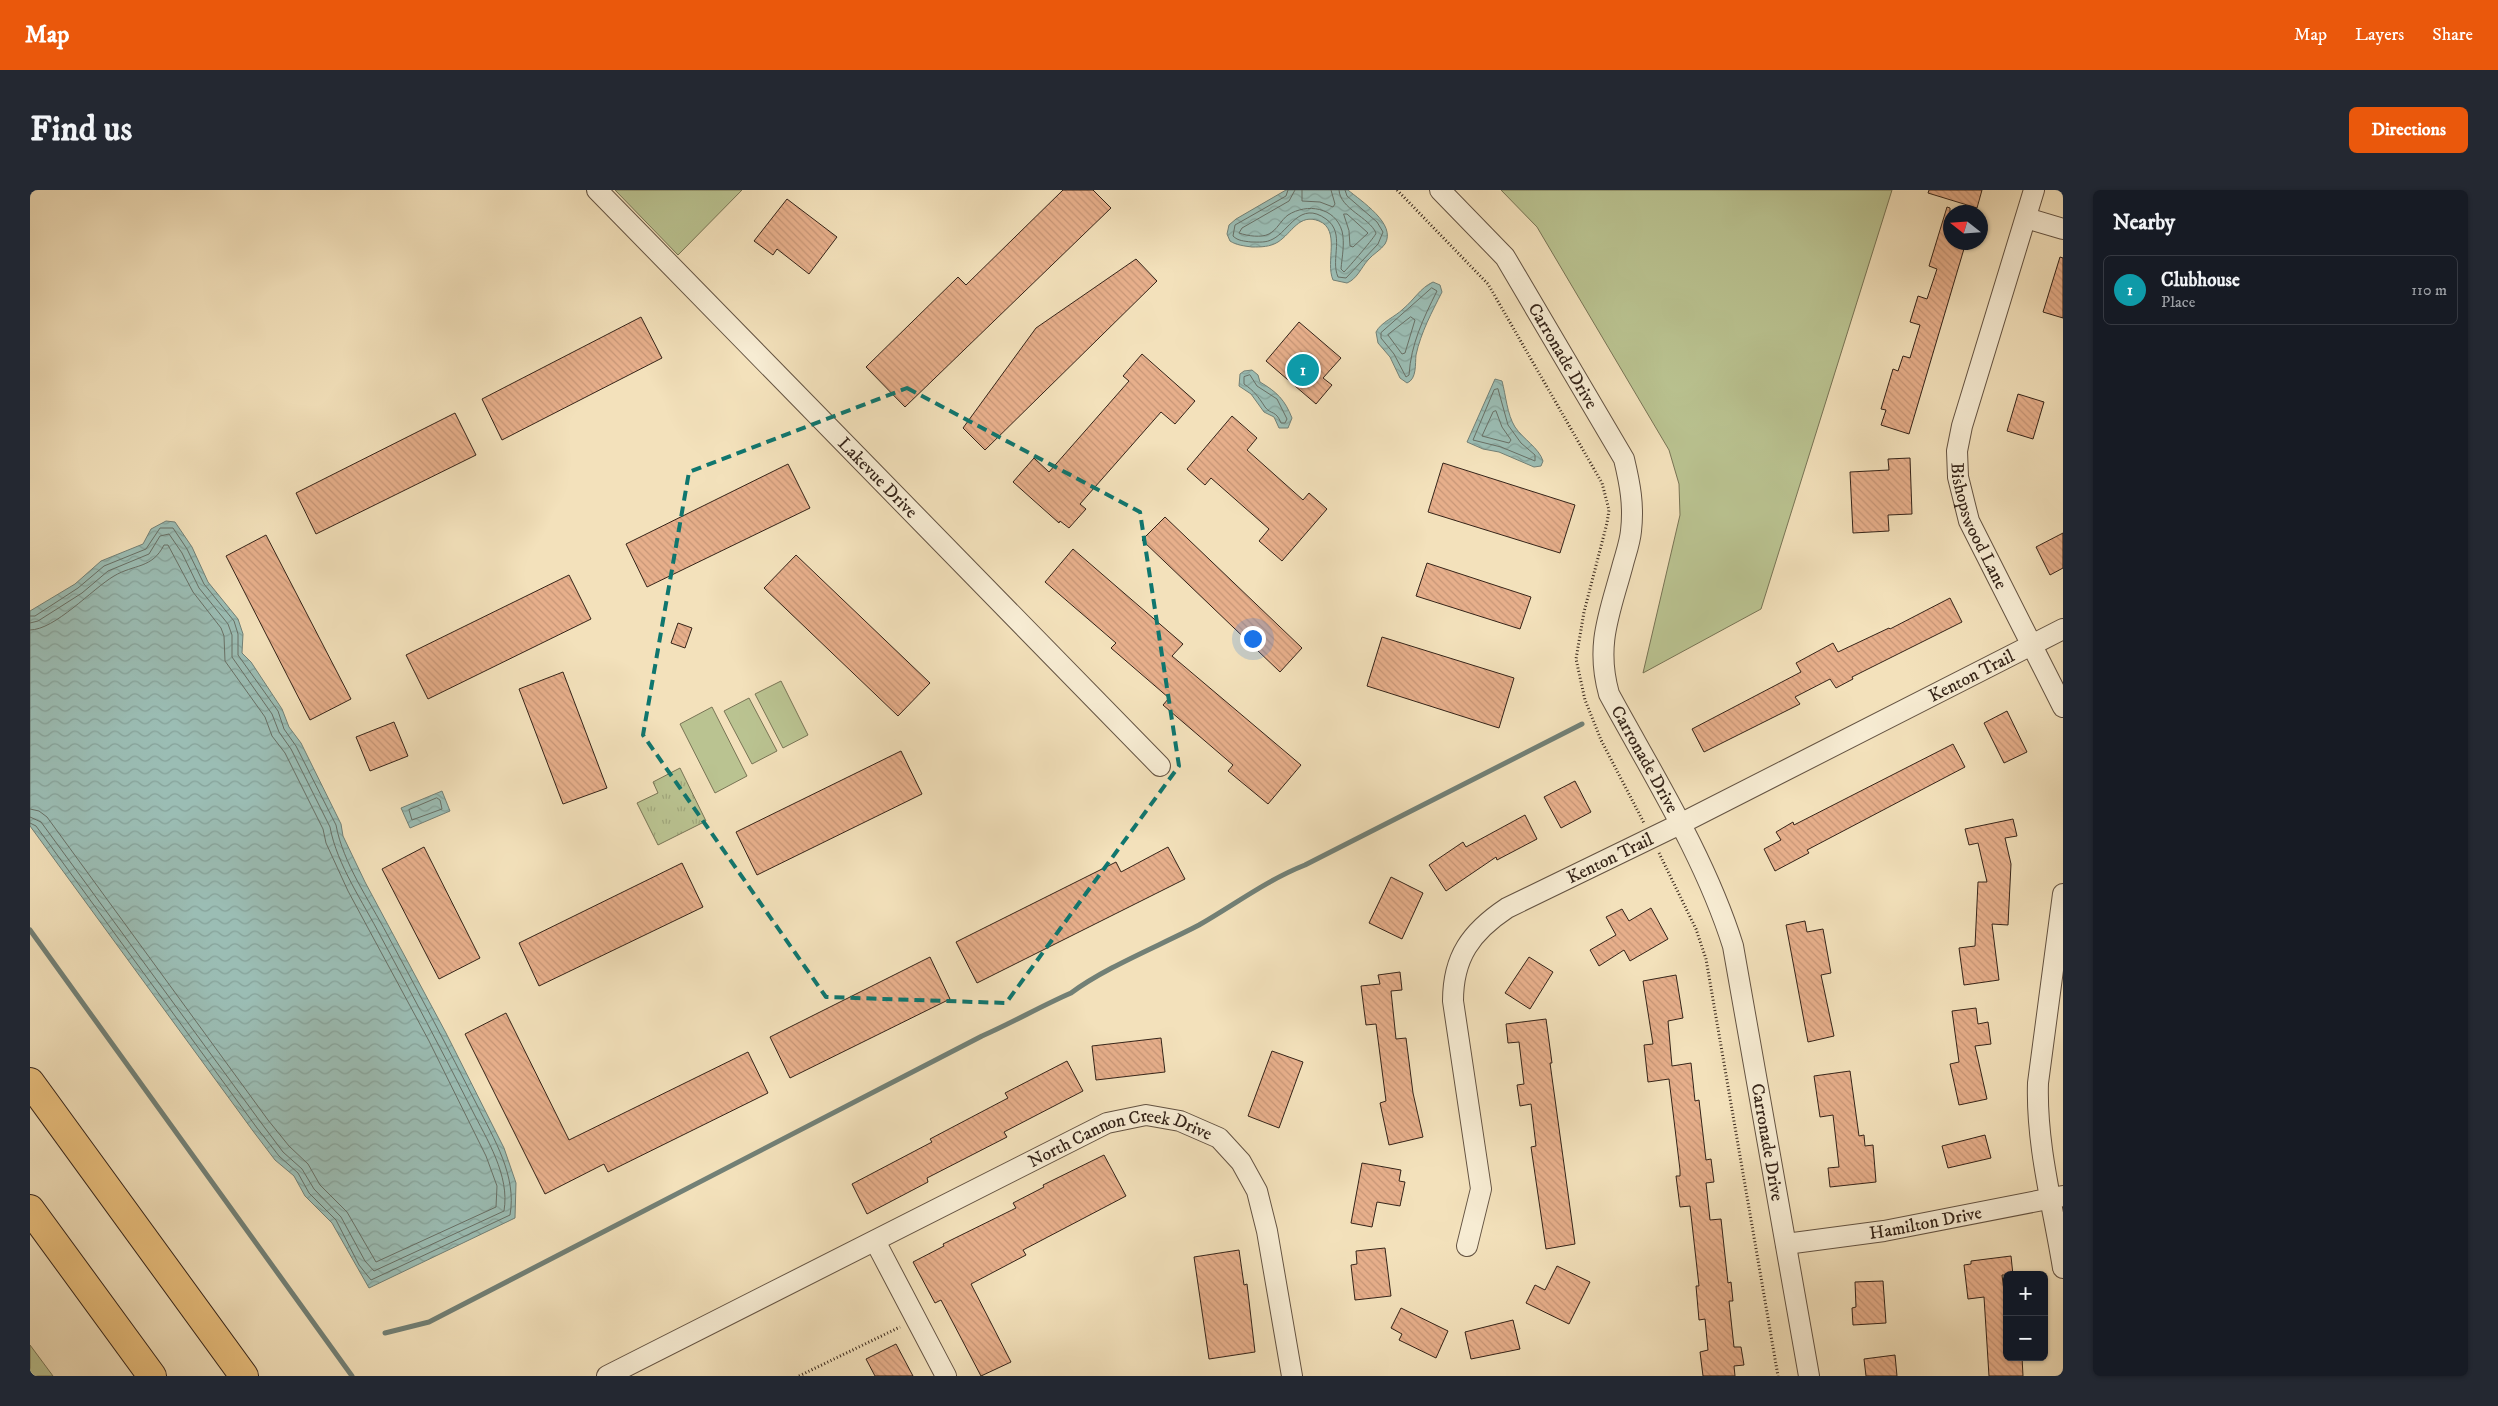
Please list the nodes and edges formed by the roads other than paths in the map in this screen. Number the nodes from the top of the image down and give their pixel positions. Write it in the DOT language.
graph roads {
  1 [pos="597,190"];
  2 [pos="1440,190"];
  3 [pos="2034,190"];
  4 [pos="2026,218"];
  5 [pos="2063,229"];
  6 [pos="2063,629"];
  7 [pos="2031,644"];
  8 [pos="2063,707"];
  9 [pos="1160,766"];
  10 [pos="1680,824"];
  11 [pos="2063,894"];
  12 [pos="30,1082"];
  13 [pos="2057,1197"];
  14 [pos="30,1209"];
  15 [pos="875,1241"];
  16 [pos="1786,1244"];
  17 [pos="1467,1246"];
  18 [pos="2063,1268"];
  19 [pos="152,1376"];
  20 [pos="244,1376"];
  21 [pos="607,1376"];
  22 [pos="946,1376"];
  23 [pos="1292,1376"];
  24 [pos="1809,1376"];
  1 -- 9 [label="street, Lakevue Drive"];
  2 -- 10 [label="street, Carronade Drive"];
  3 -- 4 [label="street, Bishopswood Lane"];
  4 -- 5 [label="street"];
  4 -- 7 [label="street, Bishopswood Lane"];
  6 -- 7 [label="street, Kenton Trail"];
  7 -- 8 [label="street, Bishopswood Lane"];
  7 -- 10 [label="street, Kenton Trail"];
  10 -- 16 [label="street, Carronade Drive"];
  10 -- 17 [label="street, Kenton Trail"];
  11 -- 13 [label="street"];
  12 -- 20 [label="highway"];
  13 -- 16 [label="street, Hamilton Drive"];
  13 -- 18 [label="street"];
  14 -- 19 [label="highway"];
  15 -- 21 [label="street, North Cannon Creek Drive"];
  15 -- 22 [label="street"];
  15 -- 23 [label="street, North Cannon Creek Drive"];
  16 -- 24 [label="street, Carronade Drive"];
}
